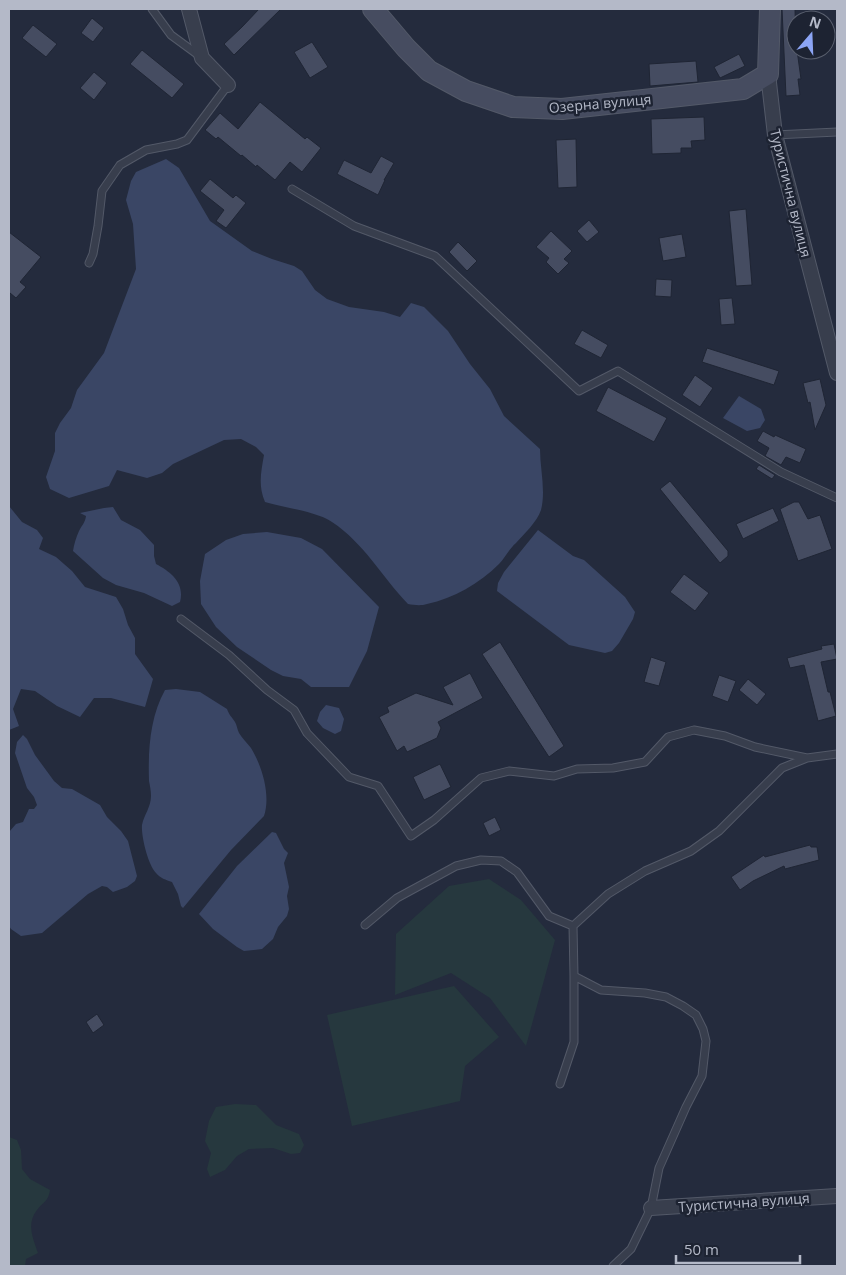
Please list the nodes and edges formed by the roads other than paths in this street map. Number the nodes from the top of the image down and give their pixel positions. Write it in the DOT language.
graph roads {
  1 [pos="152,9"];
  2 [pos="189,9"];
  3 [pos="373,9"];
  4 [pos="770,9"];
  5 [pos="202,58"];
  6 [pos="768,74"];
  7 [pos="228,85"];
  8 [pos="837,132"];
  9 [pos="775,135"];
  10 [pos="292,189"];
  11 [pos="89,263"];
  12 [pos="837,373"];
  13 [pos="837,498"];
  14 [pos="181,619"];
  15 [pos="837,754"];
  16 [pos="807,758"];
  17 [pos="364,925"];
  18 [pos="573,926"];
  19 [pos="574,976"];
  20 [pos="560,1084"];
  21 [pos="837,1196"];
  22 [pos="651,1208"];
  23 [pos="613,1266"];
  1 -- 5 [label="lane"];
  2 -- 5 [label="street"];
  3 -- 6 [label="street, Озерна вулиця"];
  4 -- 6 [label="street, Туристична вулиця"];
  5 -- 7 [label="street"];
  6 -- 9 [label="street, Туристична вулиця"];
  7 -- 11 [label="lane"];
  8 -- 9 [label="lane"];
  9 -- 12 [label="street, Туристична вулиця"];
  10 -- 13 [label="lane"];
  14 -- 16 [label="lane"];
  15 -- 16 [label="lane"];
  16 -- 18 [label="lane"];
  17 -- 18 [label="lane"];
  18 -- 19 [label="lane"];
  19 -- 20 [label="lane"];
  19 -- 22 [label="lane"];
  21 -- 22 [label="street, Туристична вулиця"];
  22 -- 23 [label="lane"];
}
